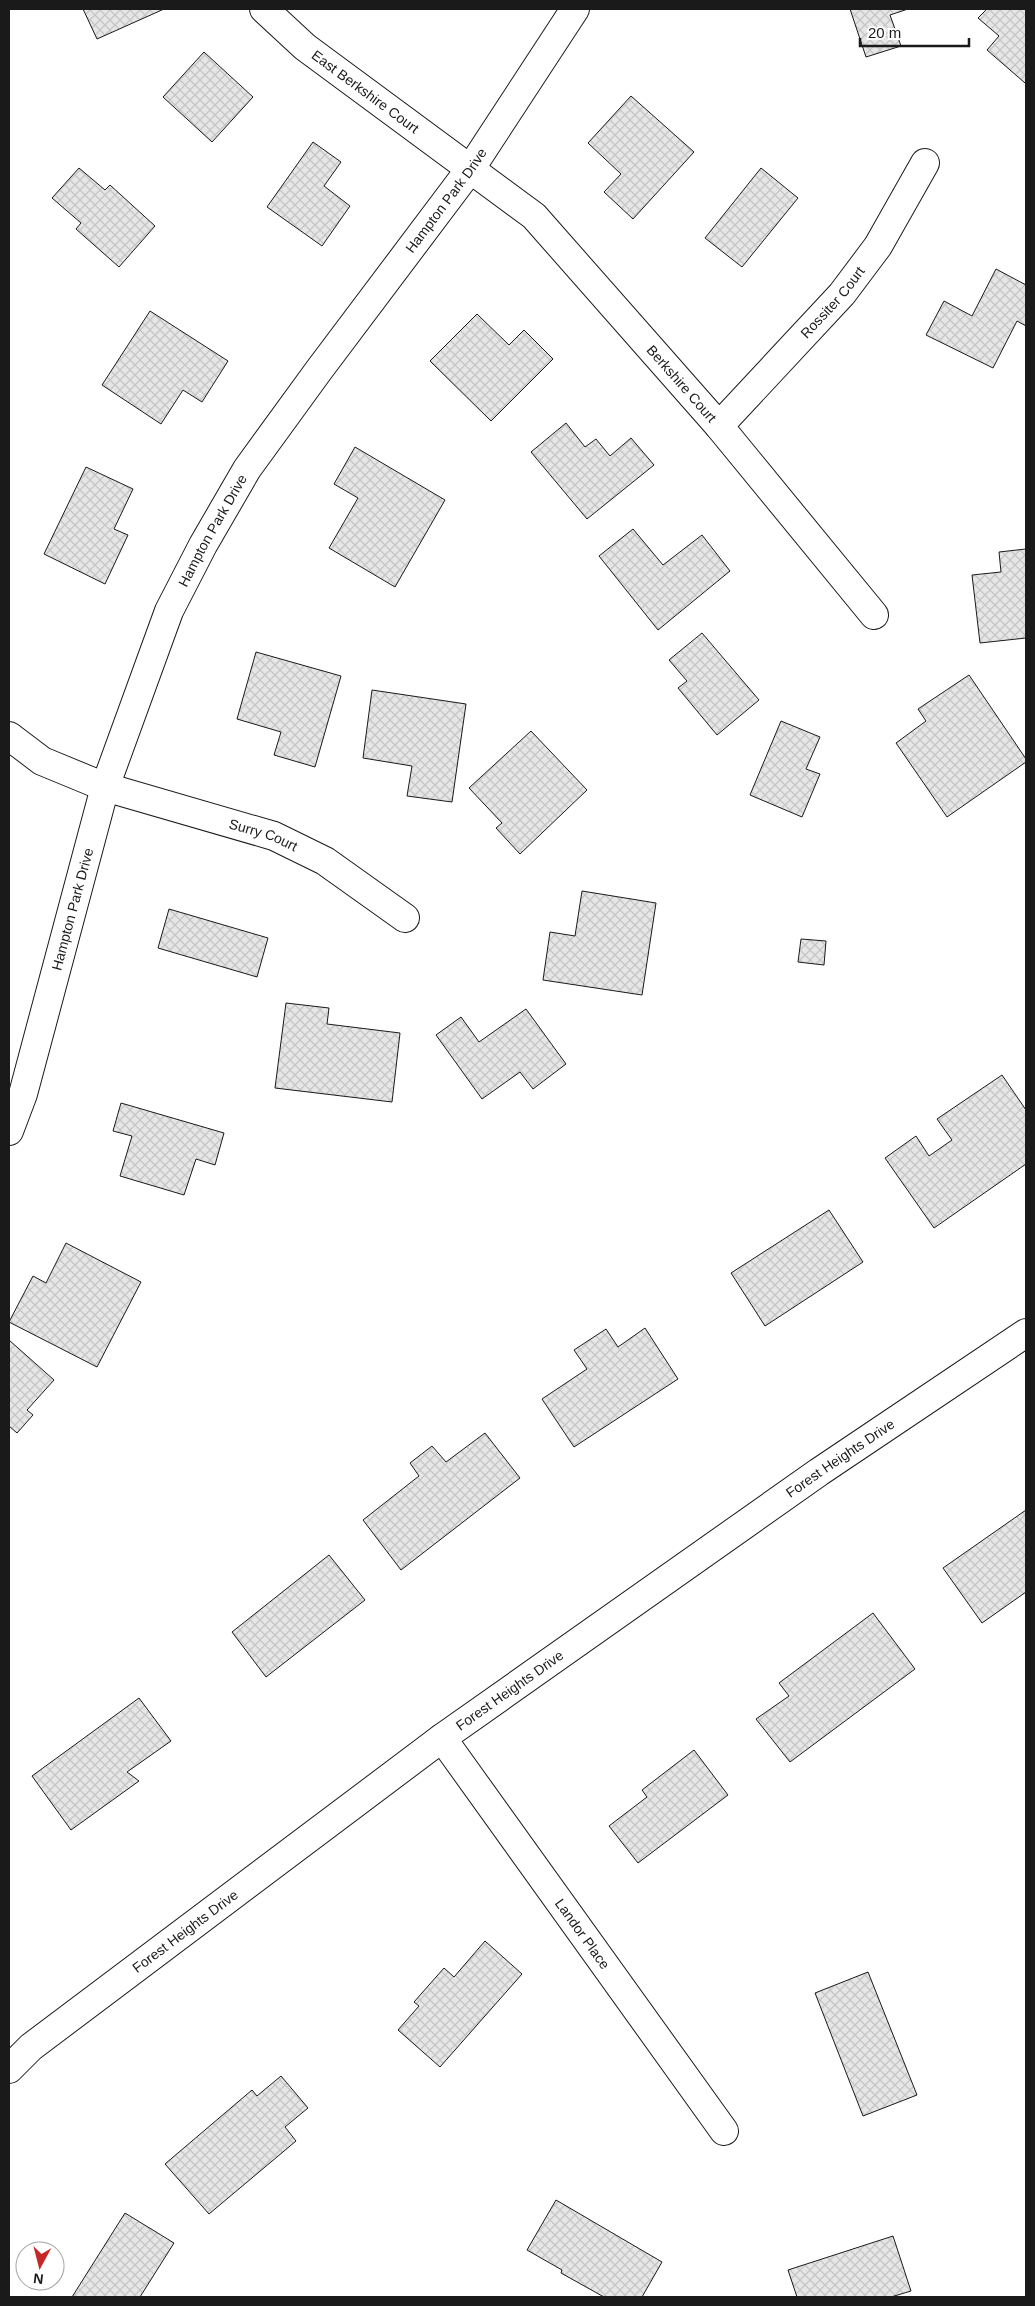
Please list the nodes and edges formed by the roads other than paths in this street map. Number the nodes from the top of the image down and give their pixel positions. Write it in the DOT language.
graph roads {
  1 [pos="264,9"];
  2 [pos="575,9"];
  3 [pos="925,164"];
  4 [pos="471,168"];
  5 [pos="719,426"];
  6 [pos="874,615"];
  7 [pos="9,736"];
  8 [pos="105,787"];
  9 [pos="405,918"];
  10 [pos="9,1131"];
  11 [pos="1026,1333"];
  12 [pos="442,1738"];
  13 [pos="9,2069"];
  14 [pos="724,2131"];
  1 -- 4 [label="street, East Berkshire Court"];
  2 -- 4 [label="street, Hampton Park Drive"];
  3 -- 5 [label="street, Rossiter Court"];
  4 -- 5 [label="street, Berkshire Court"];
  4 -- 8 [label="street, Hampton Park Drive"];
  5 -- 6 [label="street, Berkshire Court"];
  7 -- 8 [label="street, Surry Court"];
  8 -- 9 [label="street, Surry Court"];
  8 -- 10 [label="street, Hampton Park Drive"];
  11 -- 12 [label="street, Forest Heights Drive"];
  12 -- 13 [label="street, Forest Heights Drive"];
  12 -- 14 [label="street, Landor Place"];
}
